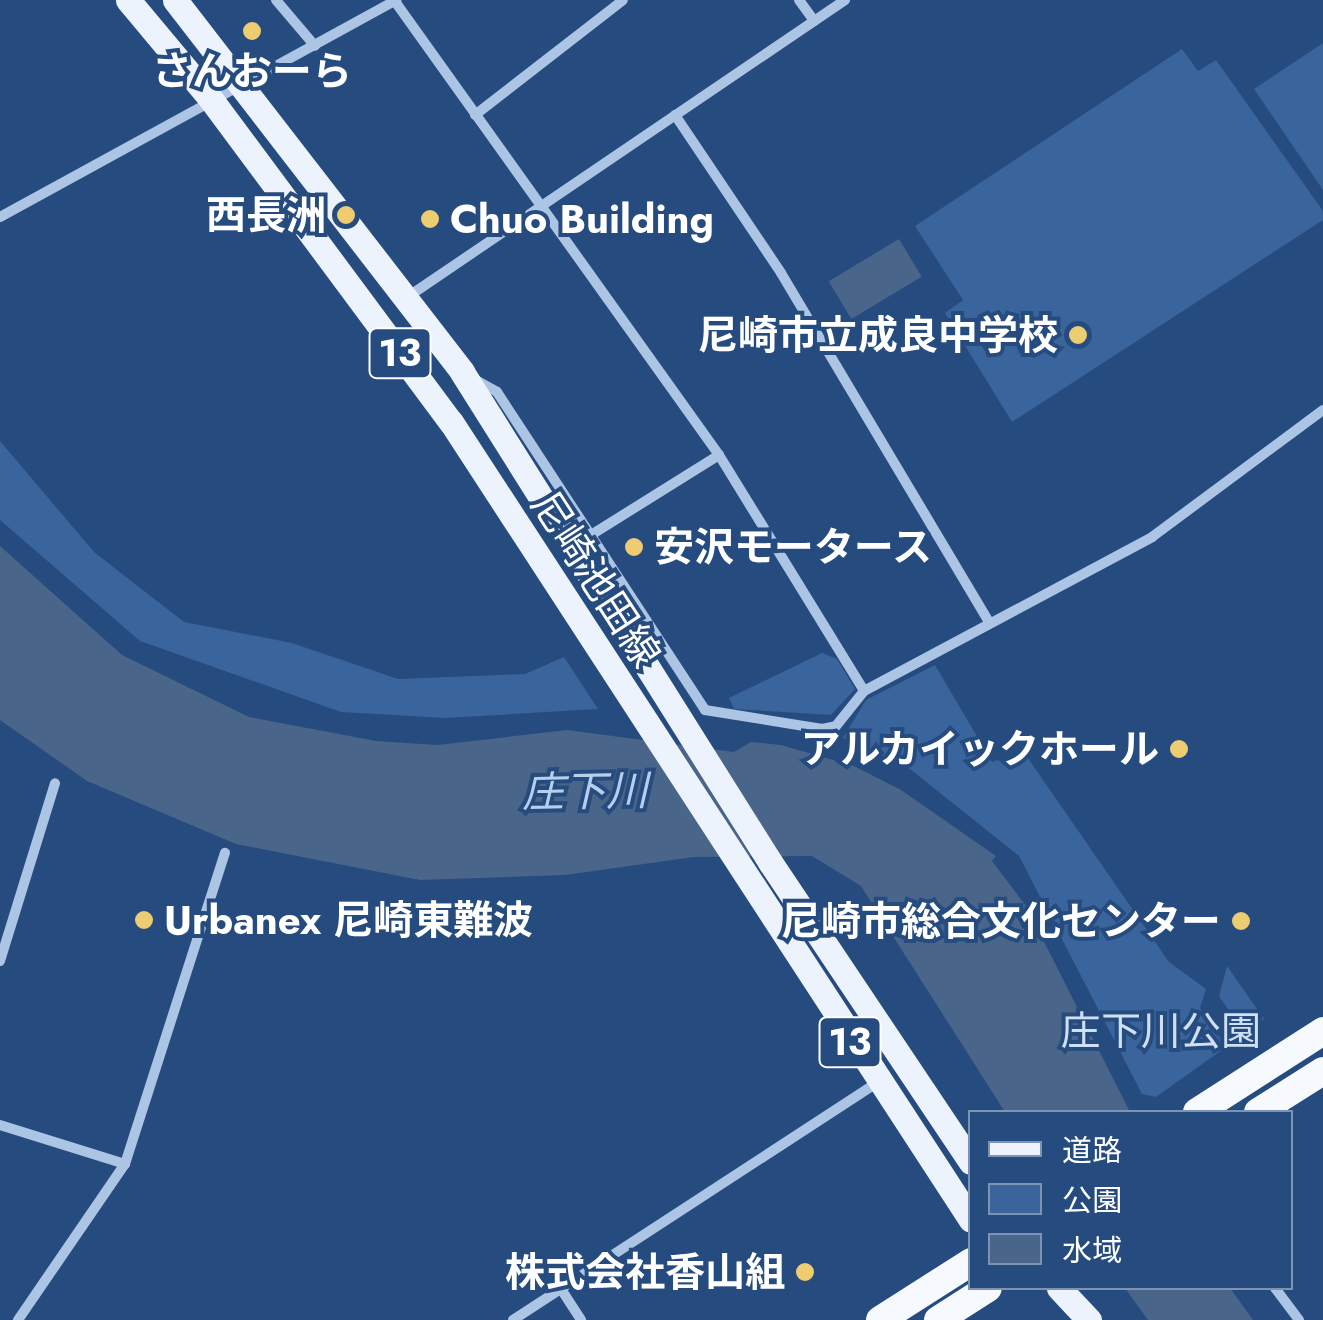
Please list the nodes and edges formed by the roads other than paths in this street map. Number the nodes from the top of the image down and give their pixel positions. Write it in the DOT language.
graph roads {
  1 [pos="128,0"];
  2 [pos="175,0"];
  3 [pos="276,0"];
  4 [pos="395,0"];
  5 [pos="623,0"];
  6 [pos="799,0"];
  7 [pos="845,0"];
  8 [pos="814,21"];
  9 [pos="315,46"];
  10 [pos="244,82"];
  11 [pos="210,98"];
  12 [pos="476,115"];
  13 [pos="675,116"];
  14 [pos="539,206"];
  15 [pos="0,216"];
  16 [pos="409,296"];
  17 [pos="462,372"];
  18 [pos="1323,410"];
  19 [pos="719,456"];
  20 [pos="591,536"];
  21 [pos="990,623"];
  22 [pos="864,691"];
  23 [pos="55,782"];
  24 [pos="226,853"];
  25 [pos="0,961"];
  26 [pos="1323,1031"];
  27 [pos="1323,1070"];
  28 [pos="877,1083"];
  29 [pos="1200,1110"];
  30 [pos="1261,1110"];
  31 [pos="0,1125"];
  32 [pos="968,1159"];
  33 [pos="126,1164"];
  34 [pos="968,1217"];
  35 [pos="968,1263"];
  36 [pos="560,1289"];
  37 [pos="985,1290"];
  38 [pos="1061,1290"];
  39 [pos="1276,1290"];
  40 [pos="18,1320"];
  41 [pos="512,1320"];
  42 [pos="581,1320"];
  43 [pos="880,1320"];
  44 [pos="938,1320"];
  45 [pos="1089,1320"];
  46 [pos="1299,1320"];
  1 -- 11 [label="main road, 尼崎池田線 / 13"];
  2 -- 10 [label="main road, 尼崎池田線 / 13"];
  3 -- 9 [label="street"];
  4 -- 9 [label="street"];
  4 -- 12 [label="street"];
  5 -- 12 [label="street"];
  6 -- 8 [label="street"];
  7 -- 8 [label="street"];
  8 -- 13 [label="street"];
  9 -- 10 [label="street"];
  10 -- 11 [label="street"];
  10 -- 16 [label="main road, 尼崎池田線 / 13"];
  11 -- 15 [label="street"];
  11 -- 28 [label="main road, 尼崎池田線 / 13"];
  12 -- 14 [label="street"];
  13 -- 14 [label="street"];
  13 -- 21 [label="street"];
  14 -- 16 [label="street"];
  14 -- 19 [label="street"];
  16 -- 17 [label="main road, 尼崎池田線 / 13"];
  17 -- 20 [label="street"];
  17 -- 32 [label="main road, 尼崎池田線 / 13"];
  18 -- 21 [label="street"];
  19 -- 20 [label="street"];
  19 -- 22 [label="street"];
  20 -- 22 [label="street"];
  21 -- 22 [label="street"];
  23 -- 25 [label="street"];
  24 -- 33 [label="street"];
  26 -- 29 [label="highway"];
  27 -- 30 [label="highway"];
  28 -- 34 [label="main road, 尼崎池田線 / 13"];
  28 -- 36 [label="street"];
  31 -- 33 [label="street"];
  33 -- 40 [label="street"];
  35 -- 43 [label="highway"];
  36 -- 41 [label="street"];
  36 -- 42 [label="street"];
  37 -- 44 [label="highway"];
  38 -- 45 [label="main road"];
  39 -- 46 [label="street"];
}
